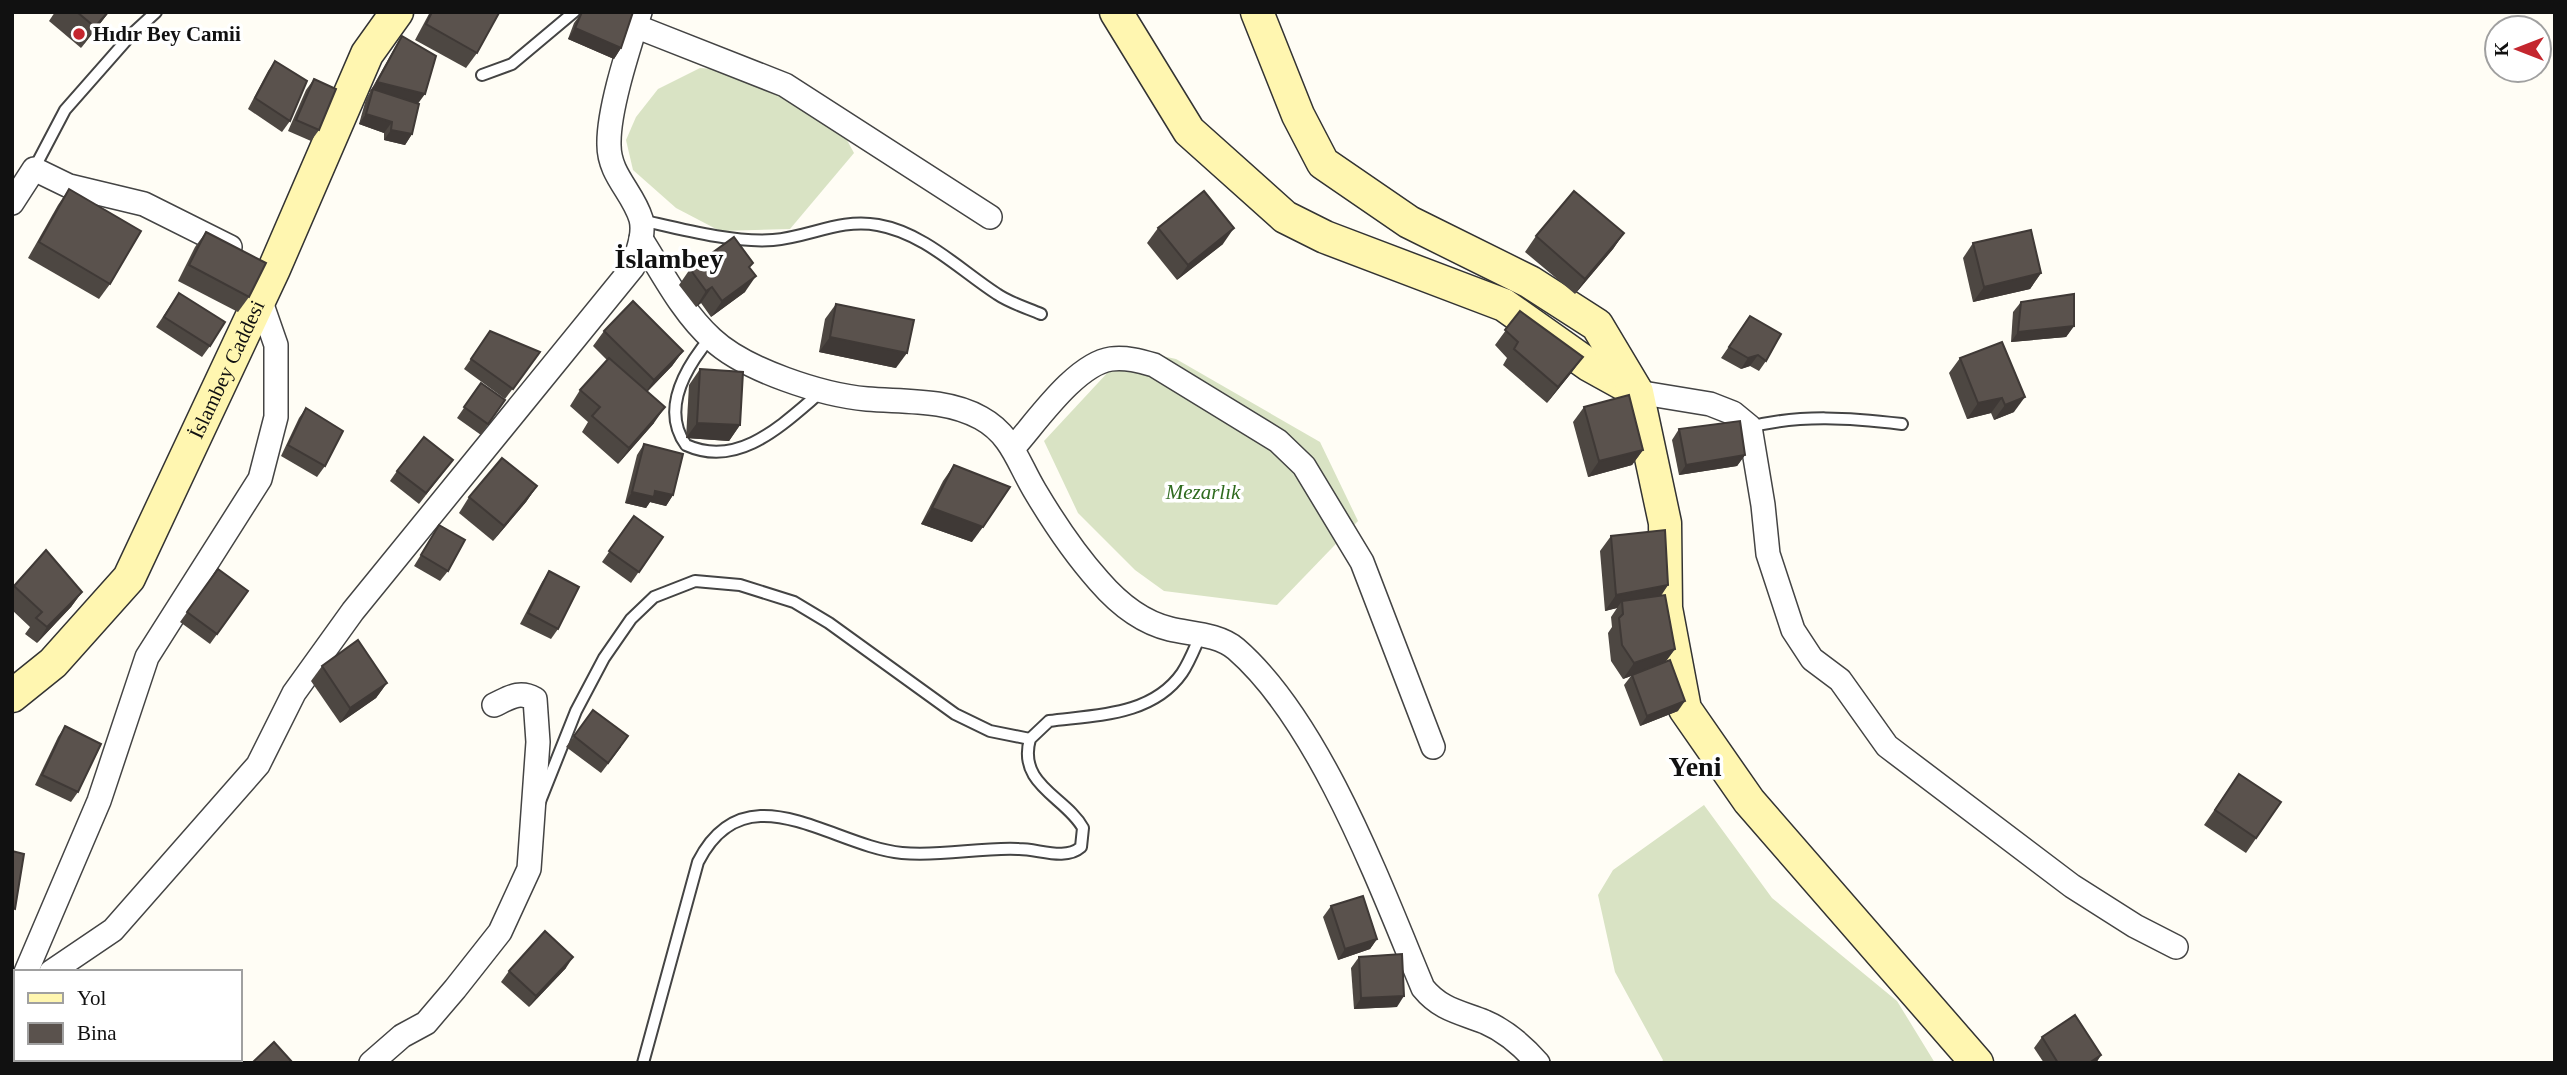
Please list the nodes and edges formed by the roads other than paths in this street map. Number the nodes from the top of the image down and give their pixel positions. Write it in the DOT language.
graph roads {
  1 [pos="156,12"];
  2 [pos="397,12"];
  3 [pos="574,12"];
  4 [pos="1116,12"];
  5 [pos="1257,12"];
  6 [pos="637,19"];
  7 [pos="482,75"];
  8 [pos="23,171"];
  9 [pos="12,203"];
  10 [pos="990,217"];
  11 [pos="641,230"];
  12 [pos="274,269"];
  13 [pos="260,299"];
  14 [pos="1041,314"];
  15 [pos="710,338"];
  16 [pos="823,390"];
  17 [pos="1637,392"];
  18 [pos="1902,424"];
  19 [pos="1750,427"];
  20 [pos="1014,447"];
  21 [pos="1202,634"];
  22 [pos="12,696"];
  23 [pos="494,705"];
  24 [pos="1030,739"];
  25 [pos="1433,747"];
  26 [pos="534,806"];
  27 [pos="2176,947"];
  28 [pos="27,970"];
  29 [pos="54,970"];
  30 [pos="372,1063"];
  31 [pos="643,1063"];
  32 [pos="1538,1063"];
  33 [pos="1977,1063"];
  1 -- 8 [label="lane"];
  2 -- 12 [label="street, İslambey Caddesi"];
  3 -- 7 [label="lane"];
  4 -- 17 [label="street"];
  5 -- 17 [label="street"];
  6 -- 10 [label="street"];
  6 -- 11 [label="street"];
  8 -- 9 [label="street"];
  8 -- 12 [label="street"];
  11 -- 14 [label="lane"];
  11 -- 15 [label="street"];
  11 -- 29 [label="street"];
  12 -- 13 [label="street, İslambey Caddesi"];
  13 -- 22 [label="street, İslambey Caddesi"];
  13 -- 28 [label="street"];
  15 -- 16 [label="street"];
  15 -- 16 [label="lane"];
  16 -- 20 [label="street"];
  17 -- 19 [label="street"];
  17 -- 33 [label="street"];
  18 -- 19 [label="lane"];
  19 -- 27 [label="street"];
  20 -- 21 [label="street"];
  20 -- 25 [label="street"];
  21 -- 24 [label="lane"];
  21 -- 32 [label="street"];
  23 -- 26 [label="street"];
  24 -- 26 [label="lane"];
  24 -- 31 [label="lane"];
  26 -- 30 [label="street"];
}
